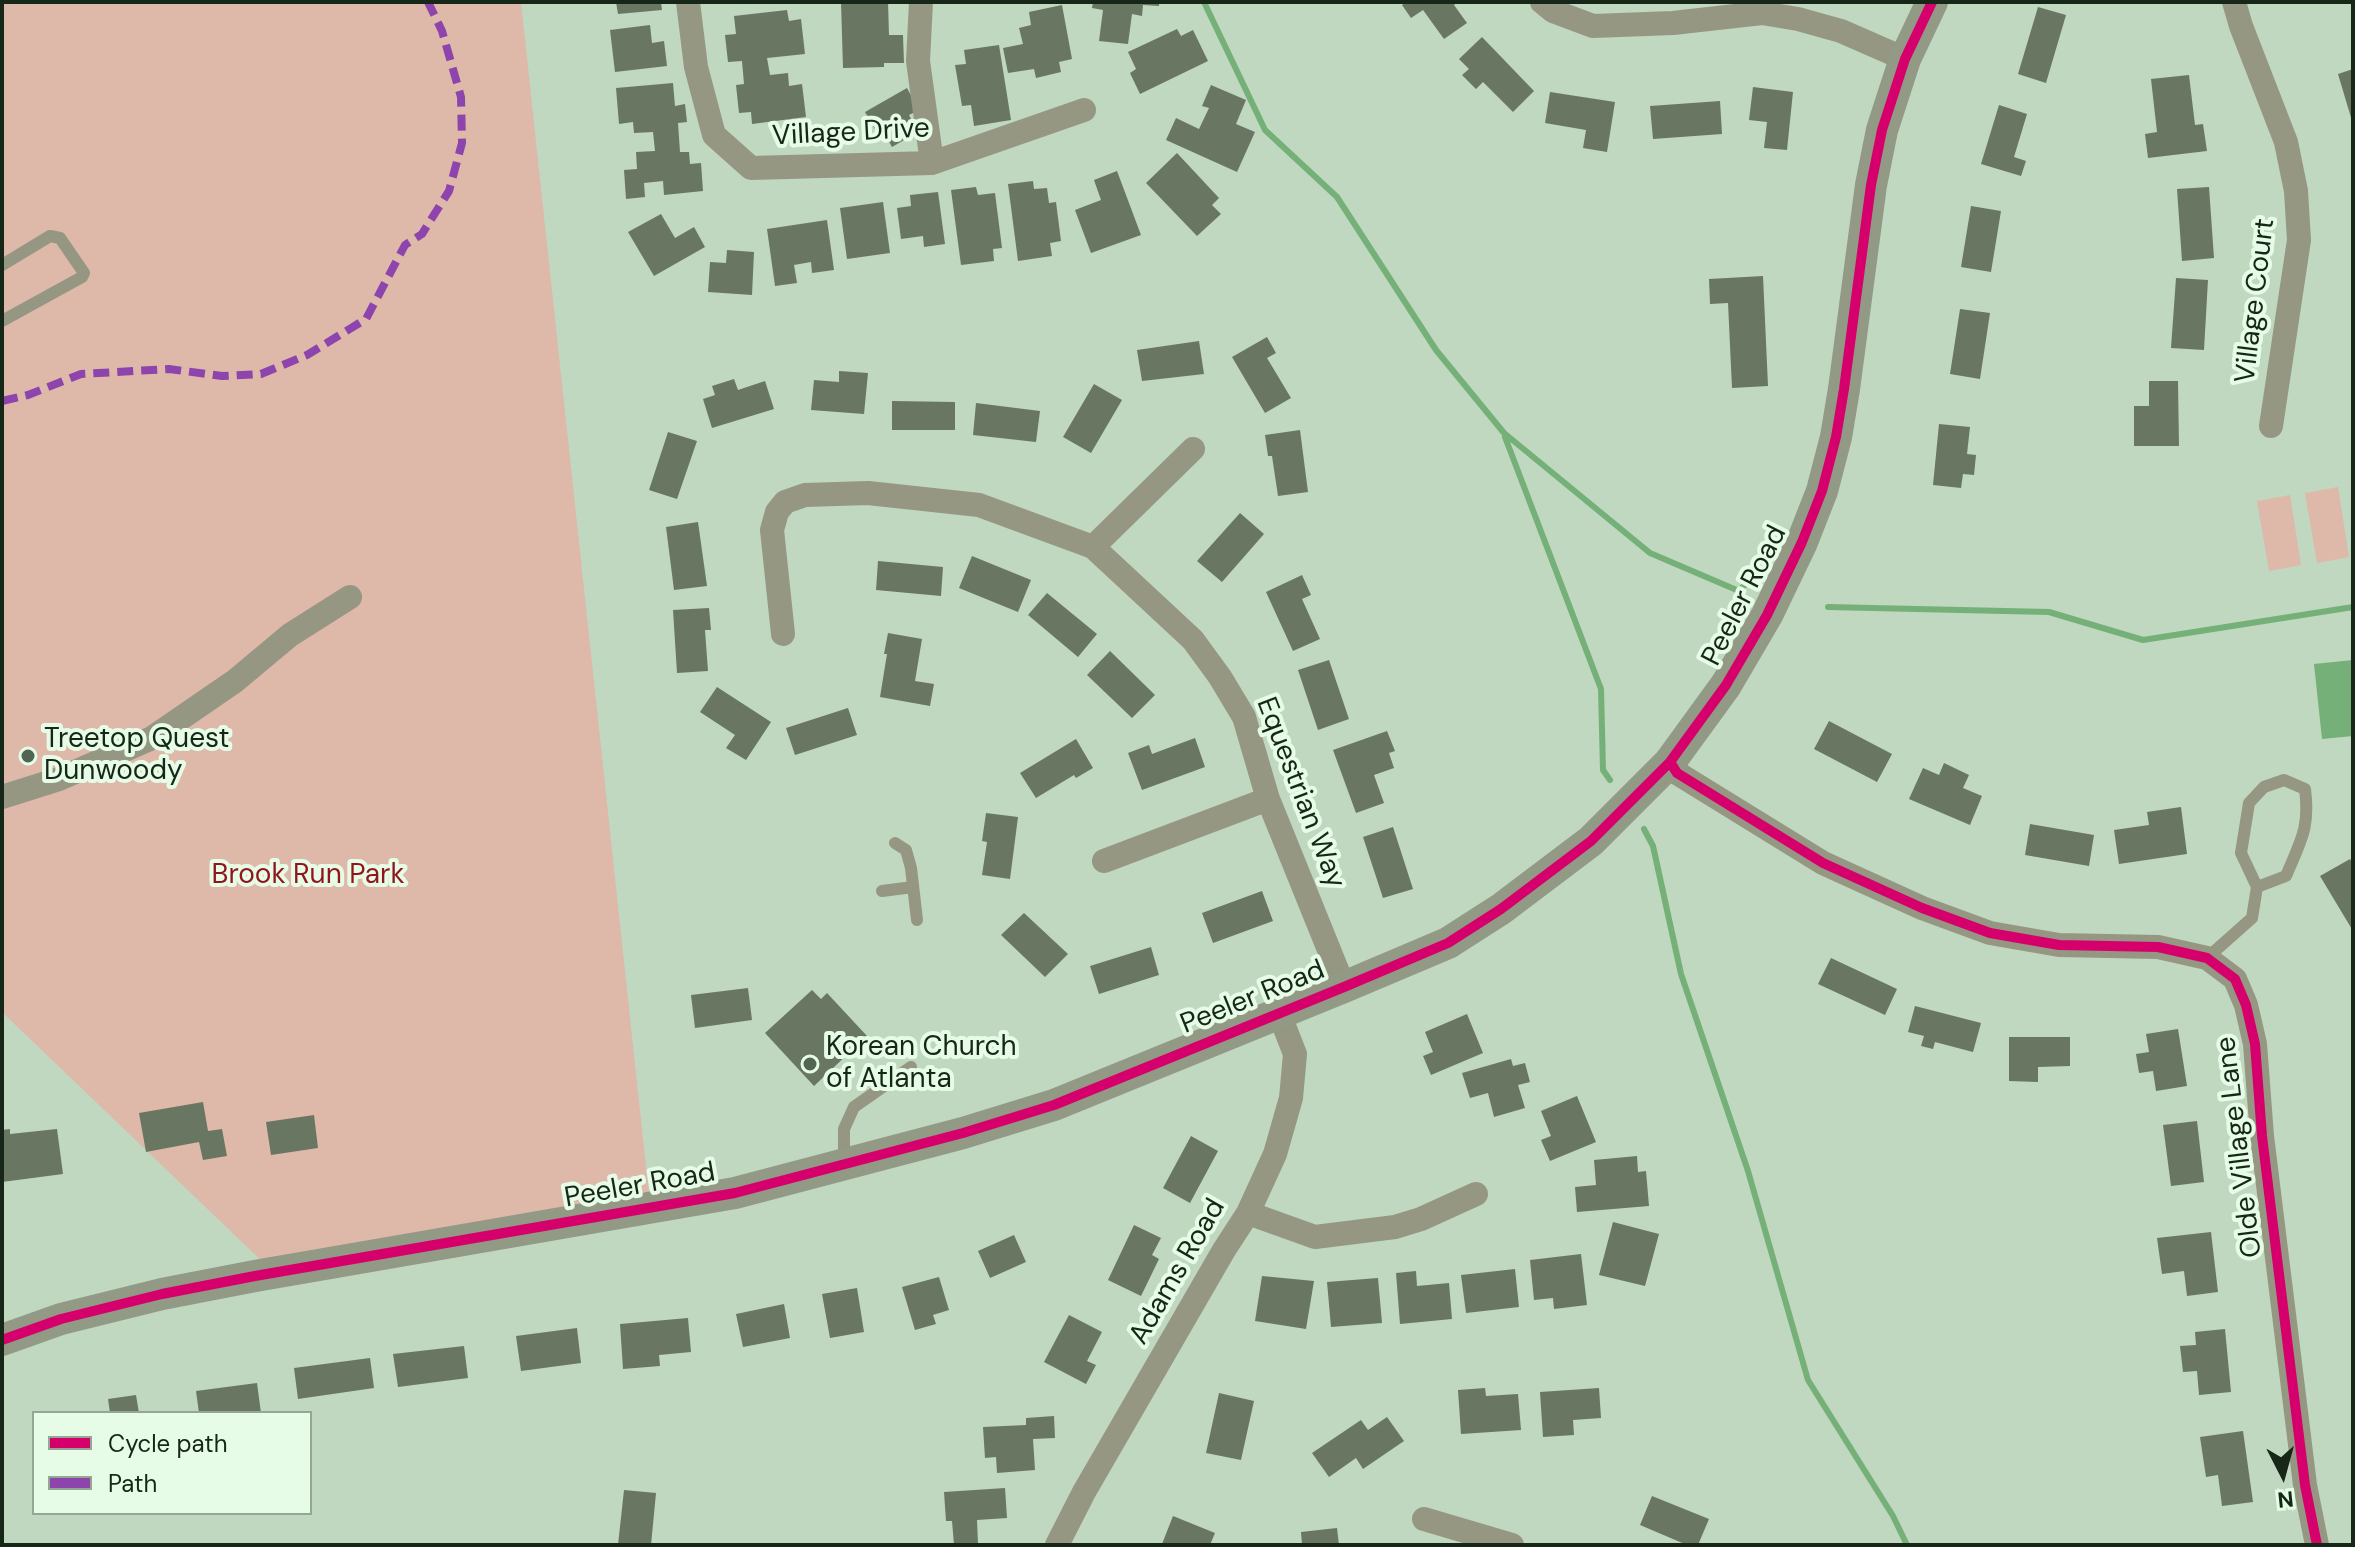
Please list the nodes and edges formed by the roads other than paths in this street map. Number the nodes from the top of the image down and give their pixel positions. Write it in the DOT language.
graph roads {
  1 [pos="688,2"];
  2 [pos="921,2"];
  3 [pos="1542,2"];
  4 [pos="1932,2"];
  5 [pos="2234,2"];
  6 [pos="1905,59"];
  7 [pos="1084,110"];
  8 [pos="932,163"];
  9 [pos="2,265"];
  10 [pos="2,321"];
  11 [pos="2271,426"];
  12 [pos="1193,449"];
  13 [pos="1093,547"];
  14 [pos="350,597"];
  15 [pos="783,634"];
  16 [pos="1670,762"];
  17 [pos="2,797"];
  18 [pos="1268,799"];
  19 [pos="895,843"];
  20 [pos="1104,861"];
  21 [pos="913,887"];
  22 [pos="2257,887"];
  23 [pos="882,891"];
  24 [pos="917,920"];
  25 [pos="2207,958"];
  26 [pos="1344,987"];
  27 [pos="1279,1013"];
  28 [pos="911,1067"];
  29 [pos="844,1165"];
  30 [pos="1476,1194"];
  31 [pos="1248,1213"];
  32 [pos="2,1340"];
  33 [pos="1424,1519"];
  34 [pos="1057,1545"];
  35 [pos="1512,1545"];
  36 [pos="2317,1545"];
  1 -- 8 [label="street, Village Drive"];
  2 -- 8 [label="street"];
  3 -- 6 [label="street"];
  4 -- 6 [label="street, Peeler Road"];
  5 -- 11 [label="street, Village Court"];
  6 -- 16 [label="street, Peeler Road"];
  7 -- 8 [label="street, Village Drive"];
  9 -- 10 [label="lane"];
  12 -- 13 [label="street"];
  13 -- 15 [label="street, Equestrian Way"];
  13 -- 18 [label="street, Equestrian Way"];
  14 -- 17 [label="street"];
  16 -- 25 [label="street, Olde Village Lane"];
  16 -- 26 [label="street, Peeler Road"];
  18 -- 20 [label="street"];
  18 -- 26 [label="street, Equestrian Way"];
  19 -- 21 [label="lane"];
  21 -- 23 [label="lane"];
  21 -- 24 [label="lane"];
  22 -- 22 [label="lane"];
  22 -- 25 [label="lane"];
  25 -- 36 [label="street, Olde Village Lane"];
  26 -- 27 [label="street, Peeler Road"];
  27 -- 29 [label="street, Peeler Road"];
  27 -- 31 [label="street, Adams Road"];
  28 -- 29 [label="lane"];
  29 -- 32 [label="street, Peeler Road"];
  30 -- 31 [label="street"];
  31 -- 34 [label="street, Adams Road"];
  33 -- 35 [label="street"];
}
